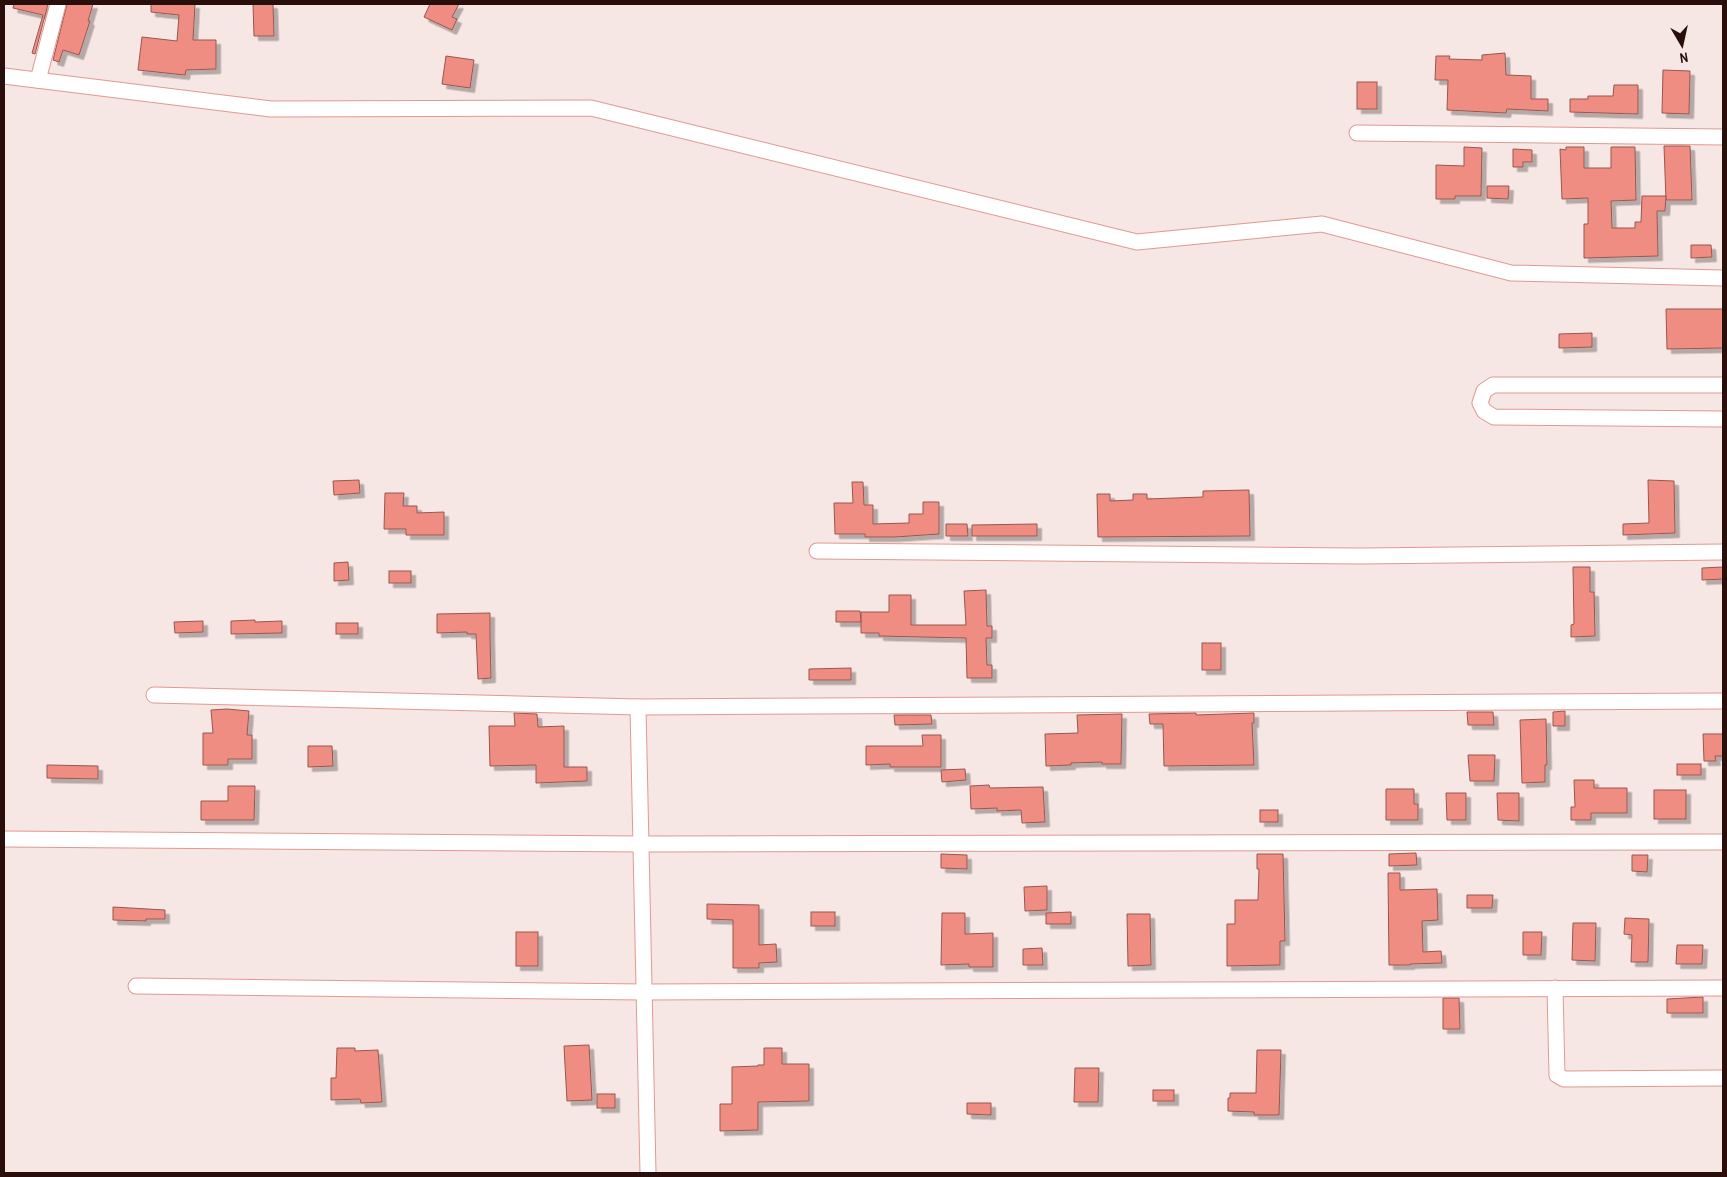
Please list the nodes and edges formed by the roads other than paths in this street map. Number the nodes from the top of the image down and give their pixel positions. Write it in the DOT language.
graph roads {
  1 [pos="58,4"];
  2 [pos="4,76"];
  3 [pos="38,80"];
  4 [pos="1357,133"];
  5 [pos="1723,137"];
  6 [pos="1723,278"];
  7 [pos="1723,385"];
  8 [pos="1723,419"];
  9 [pos="817,550"];
  10 [pos="1723,552"];
  11 [pos="154,695"];
  12 [pos="1723,701"];
  13 [pos="638,707"];
  14 [pos="4,839"];
  15 [pos="1723,842"];
  16 [pos="641,844"];
  17 [pos="136,986"];
  18 [pos="1555,988"];
  19 [pos="1723,988"];
  20 [pos="644,992"];
  21 [pos="1723,1078"];
  22 [pos="648,1173"];
  1 -- 3 [label="street"];
  2 -- 3 [label="street"];
  3 -- 6 [label="street"];
  4 -- 5 [label="street"];
  7 -- 8 [label="street"];
  9 -- 10 [label="street"];
  11 -- 13 [label="street"];
  12 -- 13 [label="street"];
  13 -- 16 [label="street"];
  14 -- 16 [label="street"];
  15 -- 16 [label="street"];
  16 -- 20 [label="street"];
  17 -- 20 [label="street"];
  18 -- 19 [label="street"];
  18 -- 20 [label="street"];
  18 -- 21 [label="street"];
  20 -- 22 [label="street"];
}
